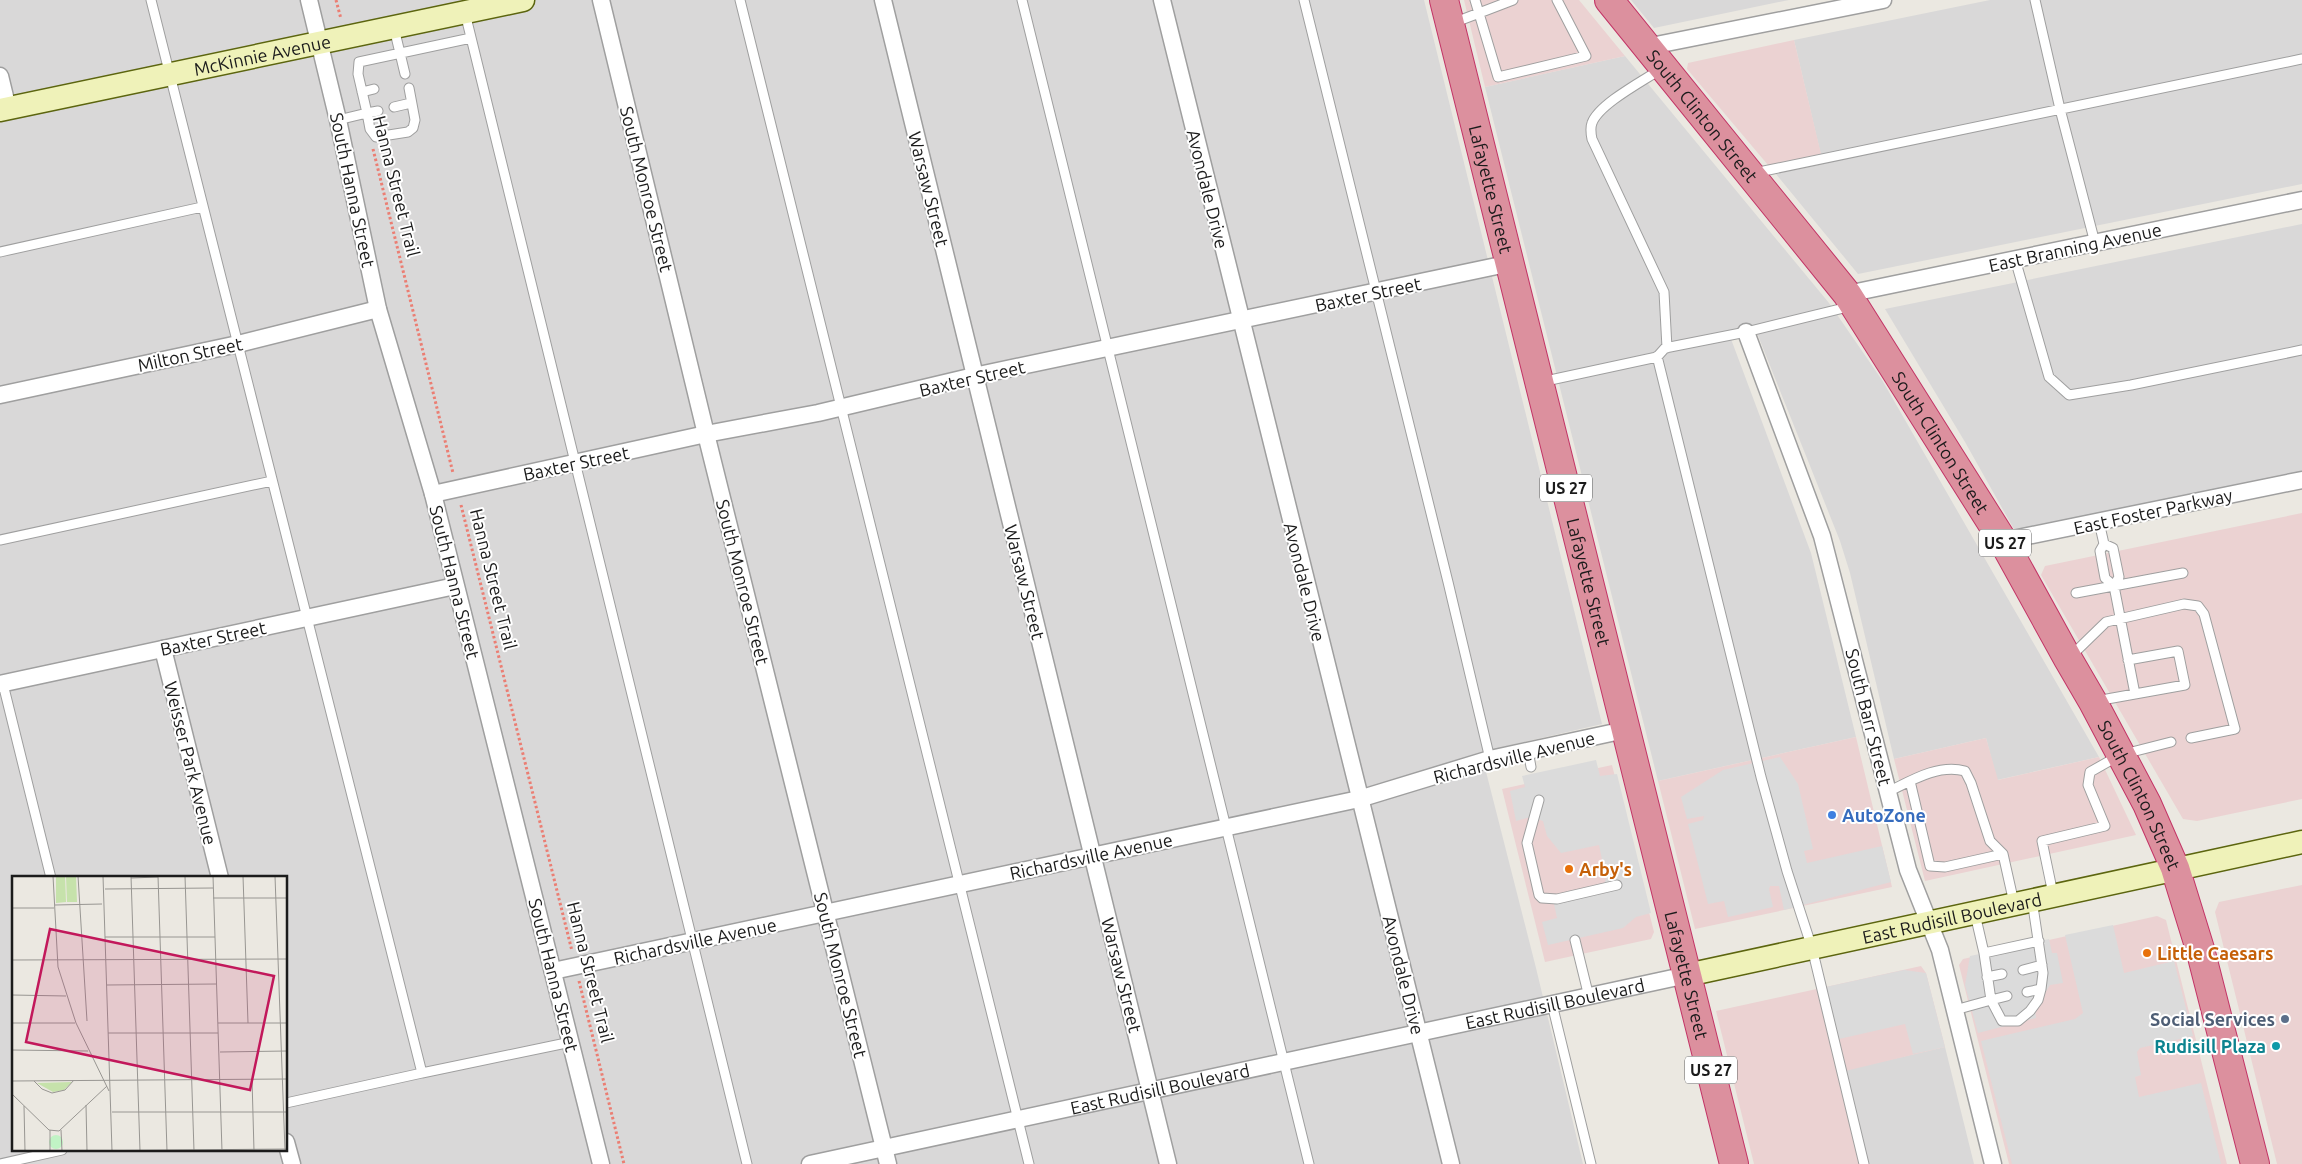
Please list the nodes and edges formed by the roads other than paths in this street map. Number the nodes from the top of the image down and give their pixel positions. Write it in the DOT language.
graph roads {
  1 [pos="150,0"];
  2 [pos="309,0"];
  3 [pos="523,0"];
  4 [pos="601,0"];
  5 [pos="740,0"];
  6 [pos="883,0"];
  7 [pos="1022,0"];
  8 [pos="1162,0"];
  9 [pos="1304,0"];
  10 [pos="1476,0"];
  11 [pos="1511,0"];
  12 [pos="1557,0"];
  13 [pos="1608,0"];
  14 [pos="1883,0"];
  15 [pos="2035,0"];
  16 [pos="465,12"];
  17 [pos="1447,12"];
  18 [pos="1479,13"];
  19 [pos="394,27"];
  20 [pos="471,38"];
  21 [pos="319,43"];
  22 [pos="1646,47"];
  23 [pos="400,52"];
  24 [pos="2302,59"];
  25 [pos="1663,67"];
  26 [pos="170,74"];
  27 [pos="405,74"];
  28 [pos="0,76"];
  29 [pos="408,88"];
  30 [pos="374,89"];
  31 [pos="362,92"];
  32 [pos="411,103"];
  33 [pos="394,107"];
  34 [pos="2060,109"];
  35 [pos="4,110"];
  36 [pos="378,111"];
  37 [pos="366,114"];
  38 [pos="338,120"];
  39 [pos="1750,174"];
  40 [pos="2302,200"];
  41 [pos="202,207"];
  42 [pos="2095,243"];
  43 [pos="0,252"];
  44 [pos="2015,259"];
  45 [pos="1511,264"];
  46 [pos="1377,292"];
  47 [pos="1851,300"];
  48 [pos="378,309"];
  49 [pos="1240,321"];
  50 [pos="1746,332"];
  51 [pos="238,344"];
  52 [pos="1109,348"];
  53 [pos="1667,348"];
  54 [pos="2302,350"];
  55 [pos="1657,356"];
  56 [pos="974,376"];
  57 [pos="1540,382"];
  58 [pos="0,395"];
  59 [pos="842,408"];
  60 [pos="706,434"];
  61 [pos="574,463"];
  62 [pos="2302,480"];
  63 [pos="272,482"];
  64 [pos="433,494"];
  65 [pos="2099,522"];
  66 [pos="0,540"];
  67 [pos="2003,541"];
  68 [pos="2104,544"];
  69 [pos="2183,573"];
  70 [pos="455,586"];
  71 [pos="2114,586"];
  72 [pos="2076,593"];
  73 [pos="307,618"];
  74 [pos="2120,618"];
  75 [pos="163,649"];
  76 [pos="2068,659"];
  77 [pos="2128,660"];
  78 [pos="1,684"];
  79 [pos="2135,694"];
  80 [pos="2094,702"];
  81 [pos="1625,730"];
  82 [pos="2191,738"];
  83 [pos="2171,742"];
  84 [pos="2120,755"];
  85 [pos="1490,759"];
  86 [pos="1910,781"];
  87 [pos="1888,792"];
  88 [pos="1360,799"];
  89 [pos="1539,800"];
  90 [pos="1226,826"];
  91 [pos="2302,842"];
  92 [pos="2003,854"];
  93 [pos="1092,856"];
  94 [pos="2175,868"];
  95 [pos="50,876"];
  96 [pos="220,876"];
  97 [pos="958,884"];
  98 [pos="1617,885"];
  99 [pos="2033,899"];
  100 [pos="1975,912"];
  101 [pos="825,913"];
  102 [pos="1928,922"];
  103 [pos="1575,940"];
  104 [pos="692,941"];
  105 [pos="2039,941"];
  106 [pos="1812,948"];
  107 [pos="1984,953"];
  108 [pos="2042,965"];
  109 [pos="2024,970"];
  110 [pos="553,971"];
  111 [pos="2002,974"];
  112 [pos="1687,975"];
  113 [pos="1987,977"];
  114 [pos="2041,989"];
  115 [pos="2026,992"];
  116 [pos="2007,996"];
  117 [pos="1589,997"];
  118 [pos="1991,1000"];
  119 [pos="1552,1004"];
  120 [pos="1955,1010"];
  121 [pos="1418,1032"];
  122 [pos="571,1042"];
  123 [pos="1284,1062"];
  124 [pos="422,1073"];
  125 [pos="1150,1091"];
  126 [pos="288,1102"];
  127 [pos="1017,1119"];
  128 [pos="288,1149"];
  129 [pos="53,1152"];
  130 [pos="886,1156"];
  131 [pos="0,1164"];
  132 [pos="292,1164"];
  133 [pos="601,1164"];
  134 [pos="747,1164"];
  135 [pos="810,1164"];
  136 [pos="1029,1164"];
  137 [pos="1168,1164"];
  138 [pos="1310,1164"];
  139 [pos="1451,1164"];
  140 [pos="1591,1164"];
  141 [pos="1734,1164"];
  142 [pos="1864,1164"];
  143 [pos="1993,1164"];
  144 [pos="2255,1164"];
  1 -- 26 [label="lane"];
  2 -- 21 [label="street, South Hanna Street"];
  3 -- 16 [label="street, McKinnie Avenue"];
  4 -- 60 [label="street, South Monroe Street"];
  5 -- 59 [label="lane"];
  6 -- 56 [label="street, Warsaw Street"];
  7 -- 52 [label="lane"];
  8 -- 49 [label="street, Avondale Drive"];
  9 -- 46 [label="lane"];
  10 -- 18 [label="lane"];
  11 -- 18 [label="lane"];
  12 -- 18 [label="lane"];
  13 -- 22 [label="highway, South Clinton Street / US 27"];
  14 -- 22 [label="street"];
  15 -- 34 [label="lane"];
  16 -- 19 [label="street, McKinnie Avenue"];
  16 -- 20 [label="lane"];
  17 -- 18 [label="lane"];
  17 -- 45 [label="highway, Lafayette Street / US 27"];
  19 -- 21 [label="street, McKinnie Avenue"];
  19 -- 23 [label="lane"];
  20 -- 23 [label="lane"];
  20 -- 61 [label="lane"];
  21 -- 26 [label="street, McKinnie Avenue"];
  21 -- 38 [label="street, South Hanna Street"];
  22 -- 25 [label="highway, South Clinton Street / US 27"];
  23 -- 27 [label="lane"];
  23 -- 31 [label="lane"];
  24 -- 34 [label="lane"];
  25 -- 39 [label="highway, South Clinton Street / US 27"];
  25 -- 53 [label="lane"];
  26 -- 35 [label="street, McKinnie Avenue"];
  26 -- 41 [label="lane"];
  28 -- 35 [label="street"];
  29 -- 32 [label="lane"];
  30 -- 31 [label="lane"];
  31 -- 37 [label="lane"];
  32 -- 33 [label="lane"];
  32 -- 37 [label="lane"];
  34 -- 39 [label="lane"];
  34 -- 42 [label="lane"];
  36 -- 37 [label="lane"];
  37 -- 38 [label="lane"];
  38 -- 48 [label="street, South Hanna Street"];
  39 -- 47 [label="highway, South Clinton Street / US 27"];
  40 -- 42 [label="street, East Branning Avenue"];
  41 -- 43 [label="lane"];
  41 -- 51 [label="lane"];
  42 -- 44 [label="street, East Branning Avenue"];
  44 -- 47 [label="street, East Branning Avenue"];
  44 -- 54 [label="lane"];
  45 -- 46 [label="street, Baxter Street"];
  45 -- 57 [label="highway, Lafayette Street / US 27"];
  46 -- 49 [label="street, Baxter Street"];
  46 -- 85 [label="lane"];
  47 -- 50 [label="lane"];
  47 -- 67 [label="highway, South Clinton Street / US 27"];
  48 -- 51 [label="street, Milton Street"];
  48 -- 64 [label="street, South Hanna Street"];
  49 -- 52 [label="street, Baxter Street"];
  49 -- 88 [label="street, Avondale Drive"];
  50 -- 53 [label="lane"];
  50 -- 87 [label="street, South Barr Street"];
  51 -- 58 [label="street, Milton Street"];
  51 -- 63 [label="lane"];
  52 -- 56 [label="street, Baxter Street"];
  52 -- 90 [label="lane"];
  53 -- 55 [label="lane"];
  55 -- 57 [label="lane"];
  55 -- 106 [label="lane"];
  56 -- 59 [label="street, Baxter Street"];
  56 -- 93 [label="street, Warsaw Street"];
  57 -- 81 [label="highway, Lafayette Street / US 27"];
  59 -- 60 [label="street, Baxter Street"];
  59 -- 97 [label="lane"];
  60 -- 61 [label="street, Baxter Street"];
  60 -- 101 [label="street, South Monroe Street"];
  61 -- 64 [label="street, Baxter Street"];
  61 -- 104 [label="lane"];
  62 -- 65 [label="street, East Foster Parkway"];
  63 -- 66 [label="lane"];
  63 -- 73 [label="lane"];
  64 -- 70 [label="street, South Hanna Street"];
  65 -- 67 [label="street, East Foster Parkway"];
  65 -- 68 [label="lane"];
  67 -- 76 [label="highway, South Clinton Street / US 27"];
  68 -- 71 [label="lane"];
  68 -- 71 [label="lane"];
  69 -- 71 [label="lane"];
  70 -- 73 [label="street, Baxter Street"];
  70 -- 110 [label="street, South Hanna Street"];
  71 -- 72 [label="lane"];
  71 -- 74 [label="lane"];
  73 -- 75 [label="street, Baxter Street"];
  73 -- 124 [label="lane"];
  74 -- 76 [label="lane"];
  74 -- 77 [label="lane"];
  74 -- 82 [label="lane"];
  75 -- 78 [label="street, Baxter Street"];
  75 -- 96 [label="street, Weisser Park Avenue"];
  76 -- 80 [label="highway, South Clinton Street / US 27"];
  77 -- 79 [label="lane"];
  77 -- 79 [label="lane"];
  78 -- 95 [label="lane"];
  79 -- 80 [label="lane"];
  80 -- 84 [label="highway, South Clinton Street / US 27"];
  81 -- 85 [label="street, Richardsville Avenue"];
  81 -- 112 [label="highway, Lafayette Street / US 27"];
  83 -- 84 [label="lane"];
  84 -- 94 [label="highway, South Clinton Street / US 27"];
  84 -- 99 [label="lane"];
  85 -- 88 [label="street, Richardsville Avenue"];
  86 -- 87 [label="lane"];
  86 -- 92 [label="lane"];
  86 -- 92 [label="lane"];
  87 -- 102 [label="street, South Barr Street"];
  88 -- 90 [label="street, Richardsville Avenue"];
  88 -- 121 [label="street, Avondale Drive"];
  89 -- 98 [label="lane"];
  90 -- 93 [label="street, Richardsville Avenue"];
  90 -- 123 [label="lane"];
  91 -- 94 [label="street, East Rudisill Boulevard"];
  92 -- 99 [label="lane"];
  93 -- 97 [label="street, Richardsville Avenue"];
  93 -- 125 [label="street, Warsaw Street"];
  94 -- 99 [label="street, East Rudisill Boulevard"];
  94 -- 144 [label="highway, South Clinton Street / US 27"];
  97 -- 101 [label="street, Richardsville Avenue"];
  97 -- 127 [label="lane"];
  99 -- 100 [label="street, East Rudisill Boulevard"];
  99 -- 105 [label="lane"];
  100 -- 102 [label="street, East Rudisill Boulevard"];
  100 -- 107 [label="lane"];
  101 -- 104 [label="street, Richardsville Avenue"];
  101 -- 130 [label="street, South Monroe Street"];
  102 -- 106 [label="street, East Rudisill Boulevard"];
  102 -- 120 [label="street, South Barr Street"];
  103 -- 117 [label="lane"];
  104 -- 110 [label="street, Richardsville Avenue"];
  104 -- 134 [label="lane"];
  105 -- 107 [label="lane"];
  105 -- 108 [label="lane"];
  106 -- 112 [label="street, East Rudisill Boulevard"];
  106 -- 142 [label="lane"];
  107 -- 113 [label="lane"];
  108 -- 109 [label="lane"];
  108 -- 114 [label="lane"];
  110 -- 122 [label="street, South Hanna Street"];
  111 -- 113 [label="lane"];
  112 -- 117 [label="street, East Rudisill Boulevard"];
  112 -- 141 [label="highway, Lafayette Street / US 27"];
  113 -- 118 [label="lane"];
  114 -- 115 [label="lane"];
  114 -- 118 [label="lane"];
  116 -- 118 [label="lane"];
  117 -- 119 [label="street, East Rudisill Boulevard"];
  118 -- 120 [label="lane"];
  119 -- 121 [label="street, East Rudisill Boulevard"];
  119 -- 140 [label="lane"];
  120 -- 143 [label="street, South Barr Street"];
  121 -- 123 [label="street, East Rudisill Boulevard"];
  121 -- 139 [label="street, Avondale Drive"];
  122 -- 124 [label="lane"];
  122 -- 133 [label="street, South Hanna Street"];
  123 -- 125 [label="street, East Rudisill Boulevard"];
  123 -- 138 [label="lane"];
  124 -- 126 [label="lane"];
  125 -- 127 [label="street, East Rudisill Boulevard"];
  125 -- 137 [label="street, Warsaw Street"];
  127 -- 130 [label="street, East Rudisill Boulevard"];
  127 -- 136 [label="lane"];
  128 -- 132 [label="street"];
  129 -- 131 [label="lane"];
  130 -- 135 [label="street, East Rudisill Boulevard"];
}
